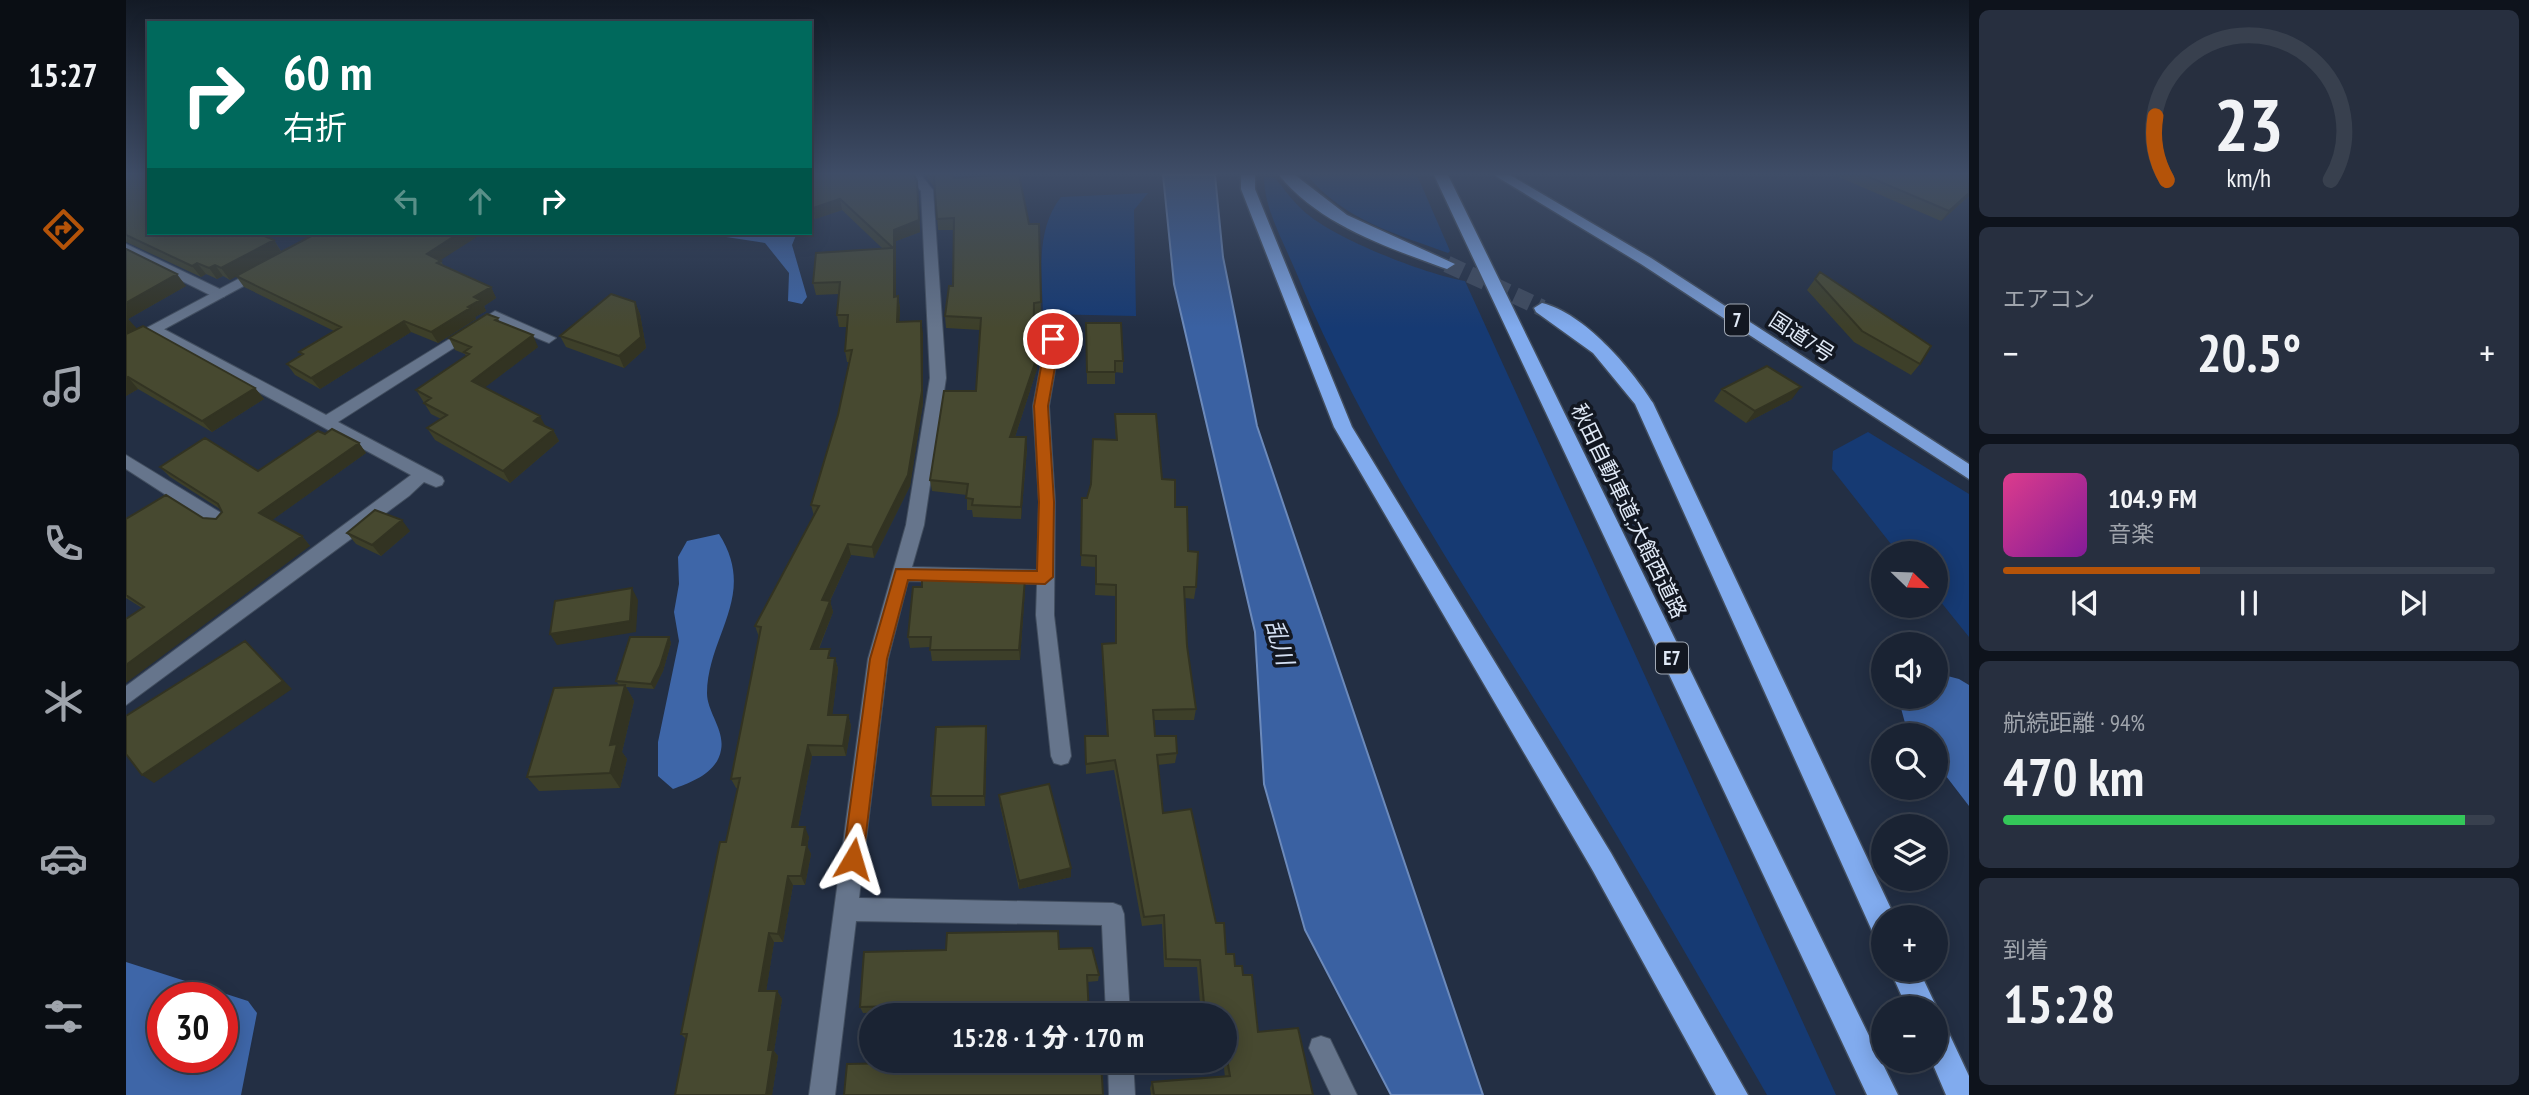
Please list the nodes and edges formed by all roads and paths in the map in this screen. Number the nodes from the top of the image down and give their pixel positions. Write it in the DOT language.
graph roads {
  1 [pos="929,226"];
  2 [pos="1263,226"];
  3 [pos="1355,226"];
  4 [pos="1465,226"];
  5 [pos="1586,226"];
  6 [pos="126,248"];
  7 [pos="276,262"];
  8 [pos="1447,264"];
  9 [pos="219,294"];
  10 [pos="1542,308"];
  11 [pos="1057,317"];
  12 [pos="155,330"];
  13 [pos="549,338"];
  14 [pos="126,345"];
  15 [pos="326,422"];
  16 [pos="126,461"];
  17 [pos="1969,473"];
  18 [pos="220,521"];
  19 [pos="902,574"];
  20 [pos="1045,577"];
  21 [pos="126,697"];
  22 [pos="1061,755"];
  23 [pos="1875,905"];
  24 [pos="846,909"];
  25 [pos="1117,1003"];
  26 [pos="1321,1048"];
  27 [pos="1948,1064"];
  28 [pos="1121,1073"];
  29 [pos="822,1095"];
  30 [pos="1122,1095"];
  31 [pos="1344,1095"];
  32 [pos="1733,1095"];
  33 [pos="1883,1095"];
  34 [pos="1962,1095"];
  1 -- 19 [label="street"];
  2 -- 32 [label="highway"];
  3 -- 8 [label="highway"];
  4 -- 33 [label="highway, 秋田自動車道;大館西道路 / E7"];
  5 -- 17 [label="highway, 国道7号 / 7"];
  6 -- 9 [label="street"];
  7 -- 9 [label="street"];
  9 -- 12 [label="street"];
  10 -- 23 [label="highway"];
  11 -- 20 [label="street"];
  12 -- 14 [label="street"];
  12 -- 15 [label="street"];
  13 -- 15 [label="street"];
  15 -- 21 [label="street"];
  16 -- 18 [label="street"];
  19 -- 20 [label="street"];
  19 -- 24 [label="street"];
  20 -- 22 [label="street"];
  24 -- 25 [label="street"];
  24 -- 29 [label="street"];
  26 -- 31 [label="street"];
  27 -- 34 [label="highway"];
  28 -- 30 [label="street"];
}
